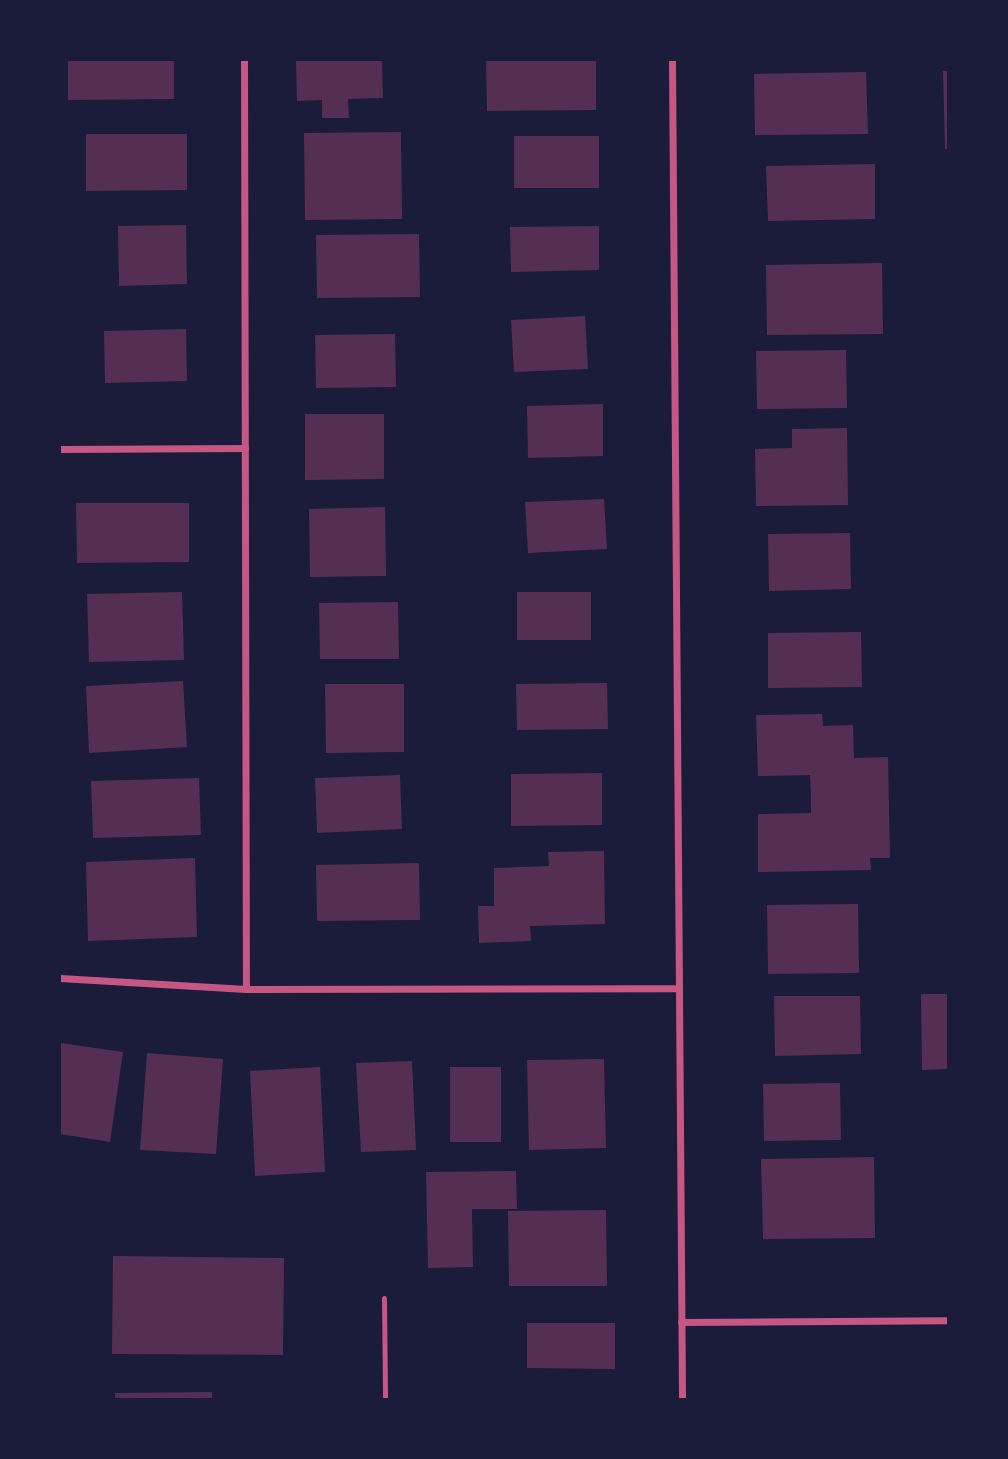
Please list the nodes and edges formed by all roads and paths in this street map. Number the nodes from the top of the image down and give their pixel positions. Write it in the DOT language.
graph roads {
  1 [pos="244,60"];
  2 [pos="672,60"];
  3 [pos="244,448"];
  4 [pos="60,449"];
  5 [pos="60,978"];
  6 [pos="679,988"];
  7 [pos="246,989"];
  8 [pos="384,1298"];
  9 [pos="948,1320"];
  10 [pos="681,1322"];
  11 [pos="385,1399"];
  12 [pos="682,1399"];
  1 -- 3 [label="street"];
  2 -- 6 [label="street"];
  3 -- 4 [label="street"];
  3 -- 7 [label="street"];
  5 -- 7 [label="street"];
  6 -- 7 [label="street"];
  6 -- 10 [label="street"];
  8 -- 11 [label="lane"];
  9 -- 10 [label="street"];
  10 -- 12 [label="street"];
}
